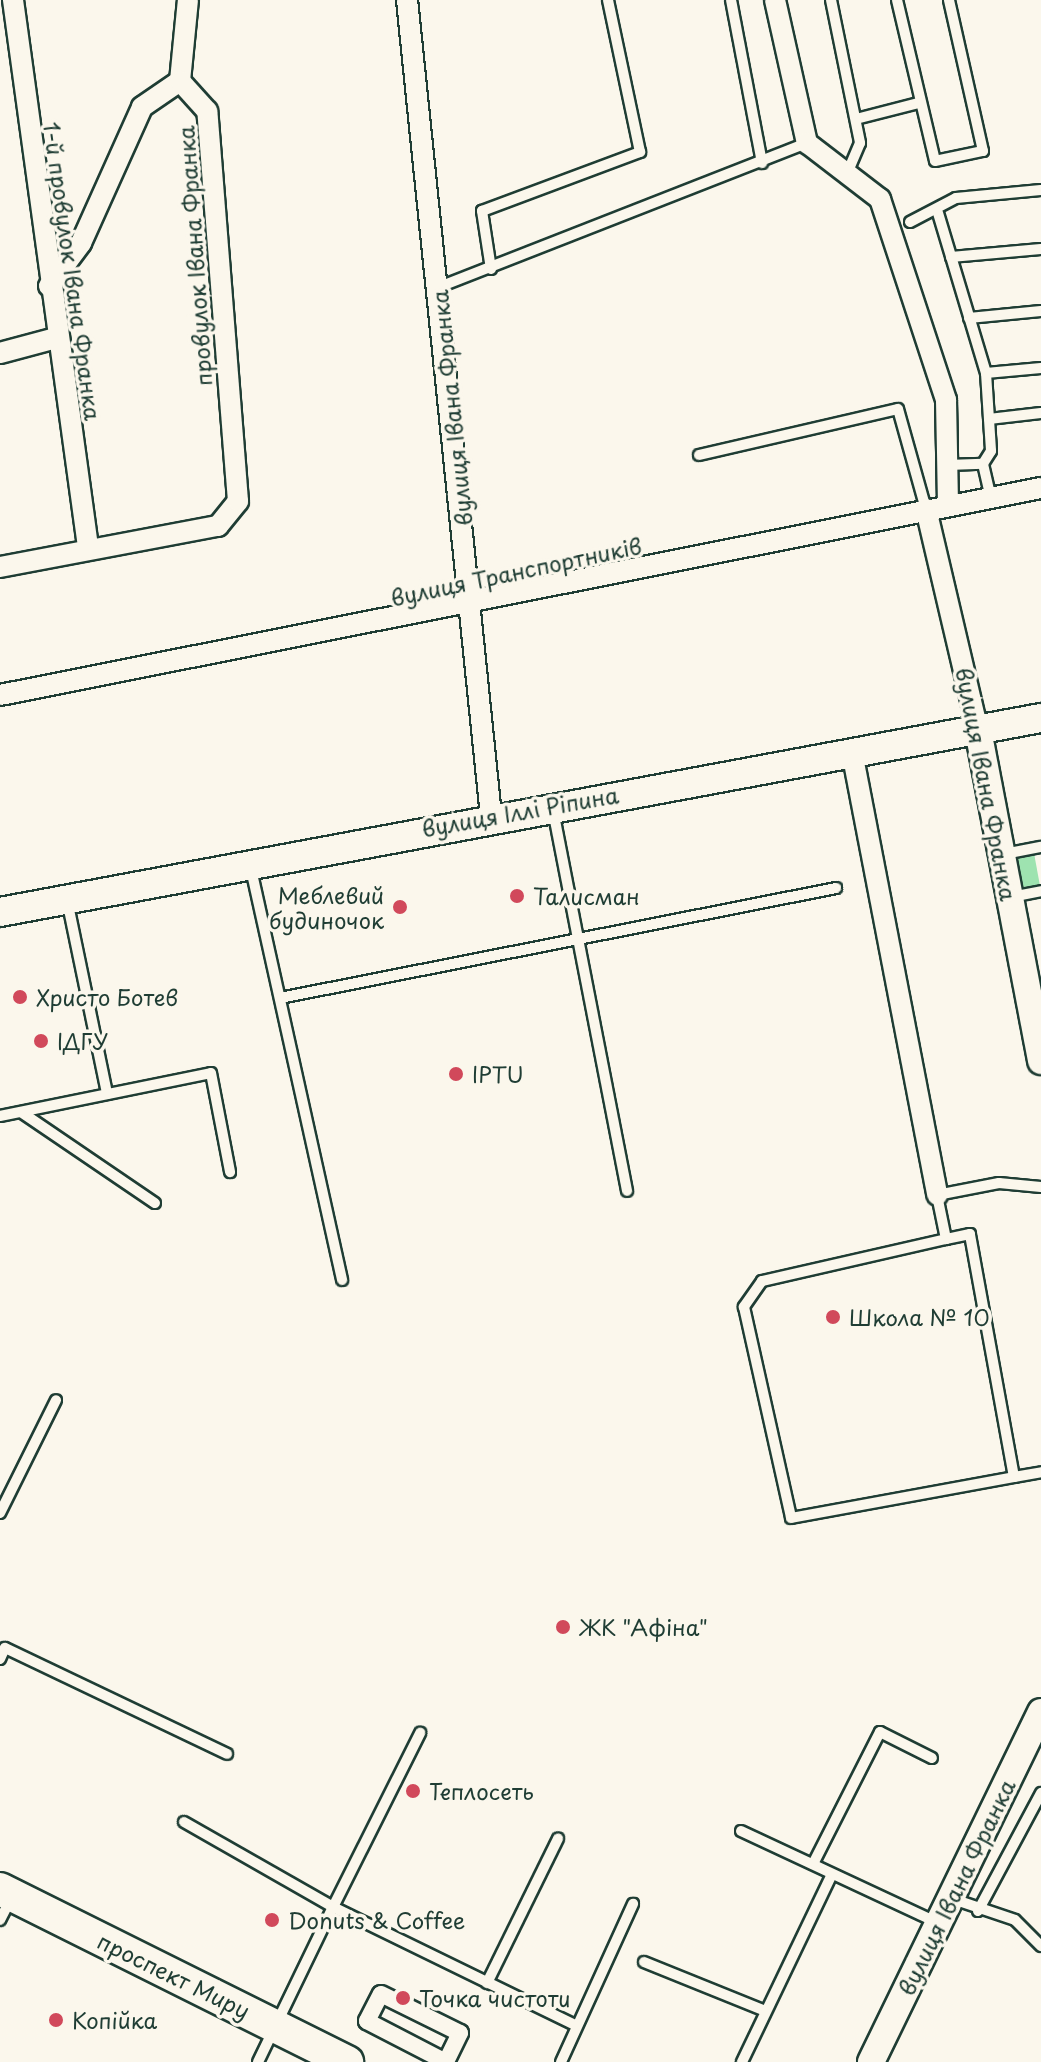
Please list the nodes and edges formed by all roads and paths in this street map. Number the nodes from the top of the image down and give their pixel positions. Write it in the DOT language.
graph roads {
  1 [pos="13,0"];
  2 [pos="188,0"];
  3 [pos="407,0"];
  4 [pos="608,0"];
  5 [pos="731,0"];
  6 [pos="775,0"];
  7 [pos="831,0"];
  8 [pos="897,0"];
  9 [pos="949,0"];
  10 [pos="180,81"];
  11 [pos="919,103"];
  12 [pos="856,119"];
  13 [pos="807,143"];
  14 [pos="762,163"];
  15 [pos="849,169"];
  16 [pos="1041,190"];
  17 [pos="938,213"];
  18 [pos="910,222"];
  19 [pos="1041,249"];
  20 [pos="951,257"];
  21 [pos="491,269"];
  22 [pos="49,286"];
  23 [pos="439,287"];
  24 [pos="1041,311"];
  25 [pos="969,318"];
  26 [pos="56,338"];
  27 [pos="0,353"];
  28 [pos="1041,368"];
  29 [pos="986,373"];
  30 [pos="1041,413"];
  31 [pos="989,419"];
  32 [pos="699,455"];
  33 [pos="983,464"];
  34 [pos="947,465"];
  35 [pos="1041,488"];
  36 [pos="990,495"];
  37 [pos="948,501"];
  38 [pos="926,509"];
  39 [pos="88,547"];
  40 [pos="0,567"];
  41 [pos="472,606"];
  42 [pos="0,695"];
  43 [pos="1041,718"];
  44 [pos="978,730"];
  45 [pos="852,752"];
  46 [pos="552,805"];
  47 [pos="491,816"];
  48 [pos="1041,847"];
  49 [pos="1001,854"];
  50 [pos="250,863"];
  51 [pos="836,888"];
  52 [pos="1041,891"];
  53 [pos="66,898"];
  54 [pos="1009,898"];
  55 [pos="0,912"];
  56 [pos="580,937"];
  57 [pos="280,998"];
  58 [pos="1041,1061"];
  59 [pos="107,1094"];
  60 [pos="21,1112"];
  61 [pos="0,1116"];
  62 [pos="230,1172"];
  63 [pos="1041,1187"];
  64 [pos="627,1191"];
  65 [pos="937,1195"];
  66 [pos="155,1203"];
  67 [pos="946,1239"];
  68 [pos="342,1280"];
  69 [pos="56,1400"];
  70 [pos="1041,1472"];
  71 [pos="1014,1477"];
  72 [pos="0,1513"];
  73 [pos="0,1659"];
  74 [pos="1041,1712"];
  75 [pos="420,1733"];
  76 [pos="227,1754"];
  77 [pos="932,1758"];
  78 [pos="1041,1793"];
  79 [pos="184,1822"];
  80 [pos="741,1831"];
  81 [pos="558,1839"];
  82 [pos="813,1864"];
  83 [pos="832,1874"];
  84 [pos="951,1898"];
  85 [pos="4,1901"];
  86 [pos="633,1904"];
  87 [pos="333,1907"];
  88 [pos="978,1911"];
  89 [pos="939,1924"];
  90 [pos="1040,1944"];
  91 [pos="644,1962"];
  92 [pos="487,1983"];
  93 [pos="765,2011"];
  94 [pos="367,2021"];
  95 [pos="275,2025"];
  96 [pos="577,2026"];
  97 [pos="258,2062"];
  98 [pos="347,2062"];
  99 [pos="561,2062"];
  100 [pos="742,2062"];
  101 [pos="871,2062"];
  1 -- 22 [label="street, 1-й провулок Івана Франка"];
  2 -- 10 [label="street"];
  3 -- 23 [label="street, вулиця Івана Франка"];
  4 -- 21 [label="lane"];
  5 -- 14 [label="lane"];
  6 -- 13 [label="street"];
  7 -- 12 [label="lane"];
  8 -- 11 [label="lane"];
  9 -- 11 [label="lane"];
  10 -- 22 [label="street"];
  10 -- 39 [label="street, провулок Івана Франка"];
  11 -- 12 [label="lane"];
  12 -- 15 [label="lane"];
  13 -- 14 [label="lane"];
  13 -- 15 [label="street"];
  14 -- 21 [label="lane"];
  15 -- 34 [label="street"];
  16 -- 17 [label="lane"];
  17 -- 18 [label="lane"];
  17 -- 20 [label="lane"];
  19 -- 20 [label="lane"];
  20 -- 25 [label="lane"];
  21 -- 23 [label="lane"];
  22 -- 26 [label="street, 1-й провулок Івана Франка"];
  23 -- 41 [label="street, вулиця Івана Франка"];
  24 -- 25 [label="lane"];
  25 -- 29 [label="lane"];
  26 -- 27 [label="street"];
  26 -- 39 [label="street, 1-й провулок Івана Франка"];
  28 -- 29 [label="lane"];
  29 -- 31 [label="lane"];
  30 -- 31 [label="lane"];
  31 -- 33 [label="lane"];
  32 -- 38 [label="lane"];
  33 -- 34 [label="lane"];
  33 -- 36 [label="lane"];
  34 -- 37 [label="street"];
  35 -- 36 [label="street, вулиця Транспортників"];
  36 -- 37 [label="street, вулиця Транспортників"];
  37 -- 38 [label="street, вулиця Транспортників"];
  38 -- 41 [label="street, вулиця Транспортників"];
  38 -- 44 [label="street, вулиця Івана Франка"];
  39 -- 40 [label="street"];
  41 -- 42 [label="street, вулиця Транспортників"];
  41 -- 47 [label="street, вулиця Івана Франка"];
  43 -- 44 [label="main road, вулиця Іллі Ріпина"];
  44 -- 45 [label="main road, вулиця Іллі Ріпина"];
  44 -- 49 [label="street, вулиця Івана Франка"];
  45 -- 46 [label="main road, вулиця Іллі Ріпина"];
  45 -- 65 [label="street"];
  46 -- 47 [label="main road, вулиця Іллі Ріпина"];
  46 -- 56 [label="lane"];
  47 -- 50 [label="main road, вулиця Іллі Ріпина"];
  48 -- 49 [label="lane"];
  49 -- 54 [label="street, вулиця Івана Франка"];
  50 -- 53 [label="main road, вулиця Іллі Ріпина"];
  50 -- 57 [label="lane"];
  51 -- 56 [label="lane"];
  52 -- 54 [label="lane"];
  53 -- 55 [label="main road, вулиця Іллі Ріпина"];
  53 -- 59 [label="lane"];
  54 -- 58 [label="street, вулиця Івана Франка"];
  56 -- 57 [label="lane"];
  56 -- 64 [label="lane"];
  57 -- 68 [label="lane"];
  59 -- 60 [label="lane"];
  59 -- 62 [label="lane"];
  60 -- 61 [label="lane"];
  60 -- 66 [label="lane"];
  63 -- 65 [label="lane"];
  65 -- 67 [label="lane"];
  67 -- 71 [label="lane"];
  67 -- 71 [label="lane"];
  69 -- 72 [label="lane"];
  70 -- 71 [label="lane"];
  73 -- 76 [label="lane"];
  74 -- 84 [label="street, вулиця Івана Франка"];
  75 -- 87 [label="lane"];
  77 -- 82 [label="lane"];
  78 -- 88 [label="lane"];
  79 -- 87 [label="lane"];
  80 -- 82 [label="lane"];
  81 -- 92 [label="lane"];
  82 -- 83 [label="lane"];
  83 -- 89 [label="lane"];
  83 -- 93 [label="lane"];
  84 -- 88 [label="lane"];
  84 -- 89 [label="street, вулиця Івана Франка"];
  85 -- 95 [label="main road, проспект Миру"];
  86 -- 96 [label="lane"];
  87 -- 92 [label="lane"];
  87 -- 95 [label="lane"];
  88 -- 90 [label="lane"];
  89 -- 101 [label="street, вулиця Івана Франка"];
  91 -- 93 [label="lane"];
  92 -- 96 [label="lane"];
  93 -- 100 [label="lane"];
  94 -- 94 [label="street"];
  95 -- 97 [label="lane"];
  95 -- 98 [label="main road, проспект Миру"];
  96 -- 99 [label="lane"];
}
